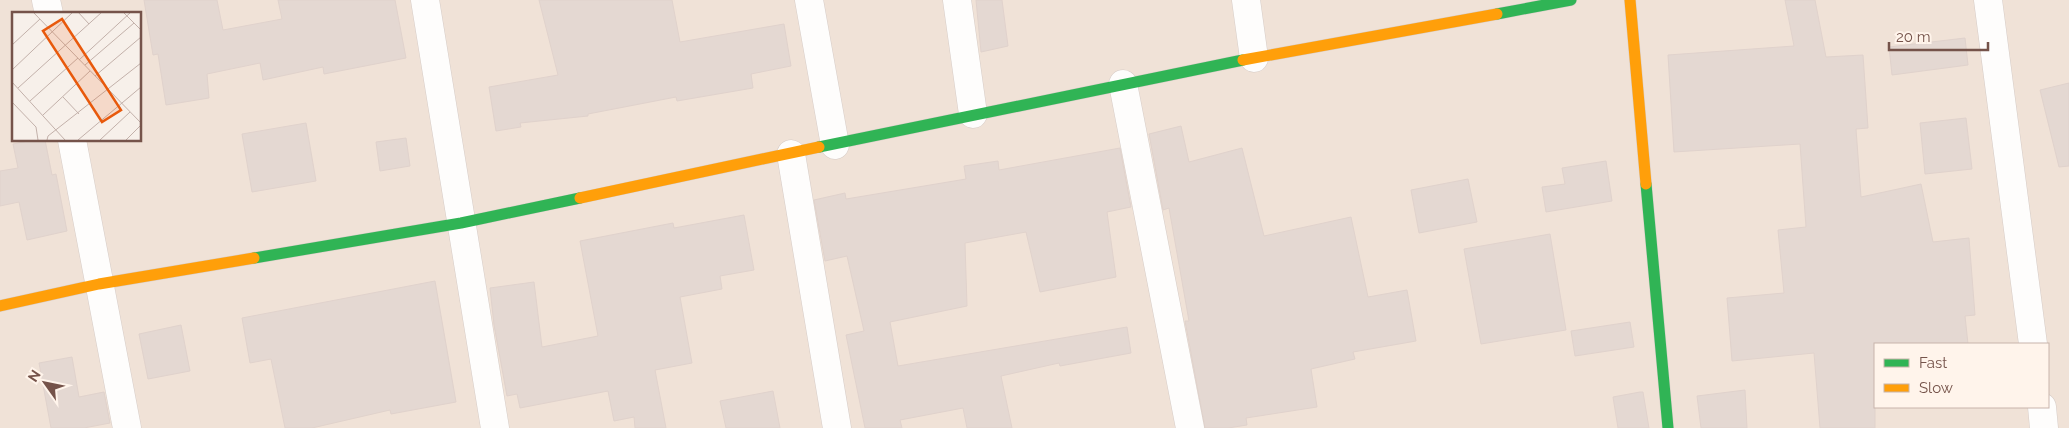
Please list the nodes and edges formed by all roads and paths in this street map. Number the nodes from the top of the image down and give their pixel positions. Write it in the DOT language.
graph roads {
  1 [pos="425,0"];
  2 [pos="808,0"];
  3 [pos="958,0"];
  4 [pos="1246,0"];
  5 [pos="1571,0"];
  6 [pos="1630,0"];
  7 [pos="1988,0"];
  8 [pos="1254,58"];
  9 [pos="1123,84"];
  10 [pos="973,114"];
  11 [pos="72,141"];
  12 [pos="835,145"];
  13 [pos="791,154"];
  14 [pos="461,223"];
  15 [pos="99,284"];
  16 [pos="0,306"];
  17 [pos="2033,343"];
  18 [pos="2042,408"];
  19 [pos="127,428"];
  20 [pos="495,428"];
  21 [pos="837,428"];
  22 [pos="1190,428"];
  23 [pos="1668,428"];
  24 [pos="2044,428"];
  1 -- 14 [label="street"];
  2 -- 12 [label="street"];
  3 -- 10 [label="street"];
  4 -- 8 [label="street"];
  5 -- 8 [label="street"];
  6 -- 23 [label="street"];
  7 -- 17 [label="street"];
  8 -- 9 [label="street"];
  9 -- 10 [label="street"];
  9 -- 22 [label="street"];
  10 -- 12 [label="street"];
  11 -- 15 [label="street"];
  12 -- 13 [label="street"];
  13 -- 14 [label="street"];
  13 -- 21 [label="street"];
  14 -- 15 [label="street"];
  14 -- 20 [label="street"];
  15 -- 16 [label="street"];
  15 -- 19 [label="street"];
  18 -- 24 [label="street"];
}
